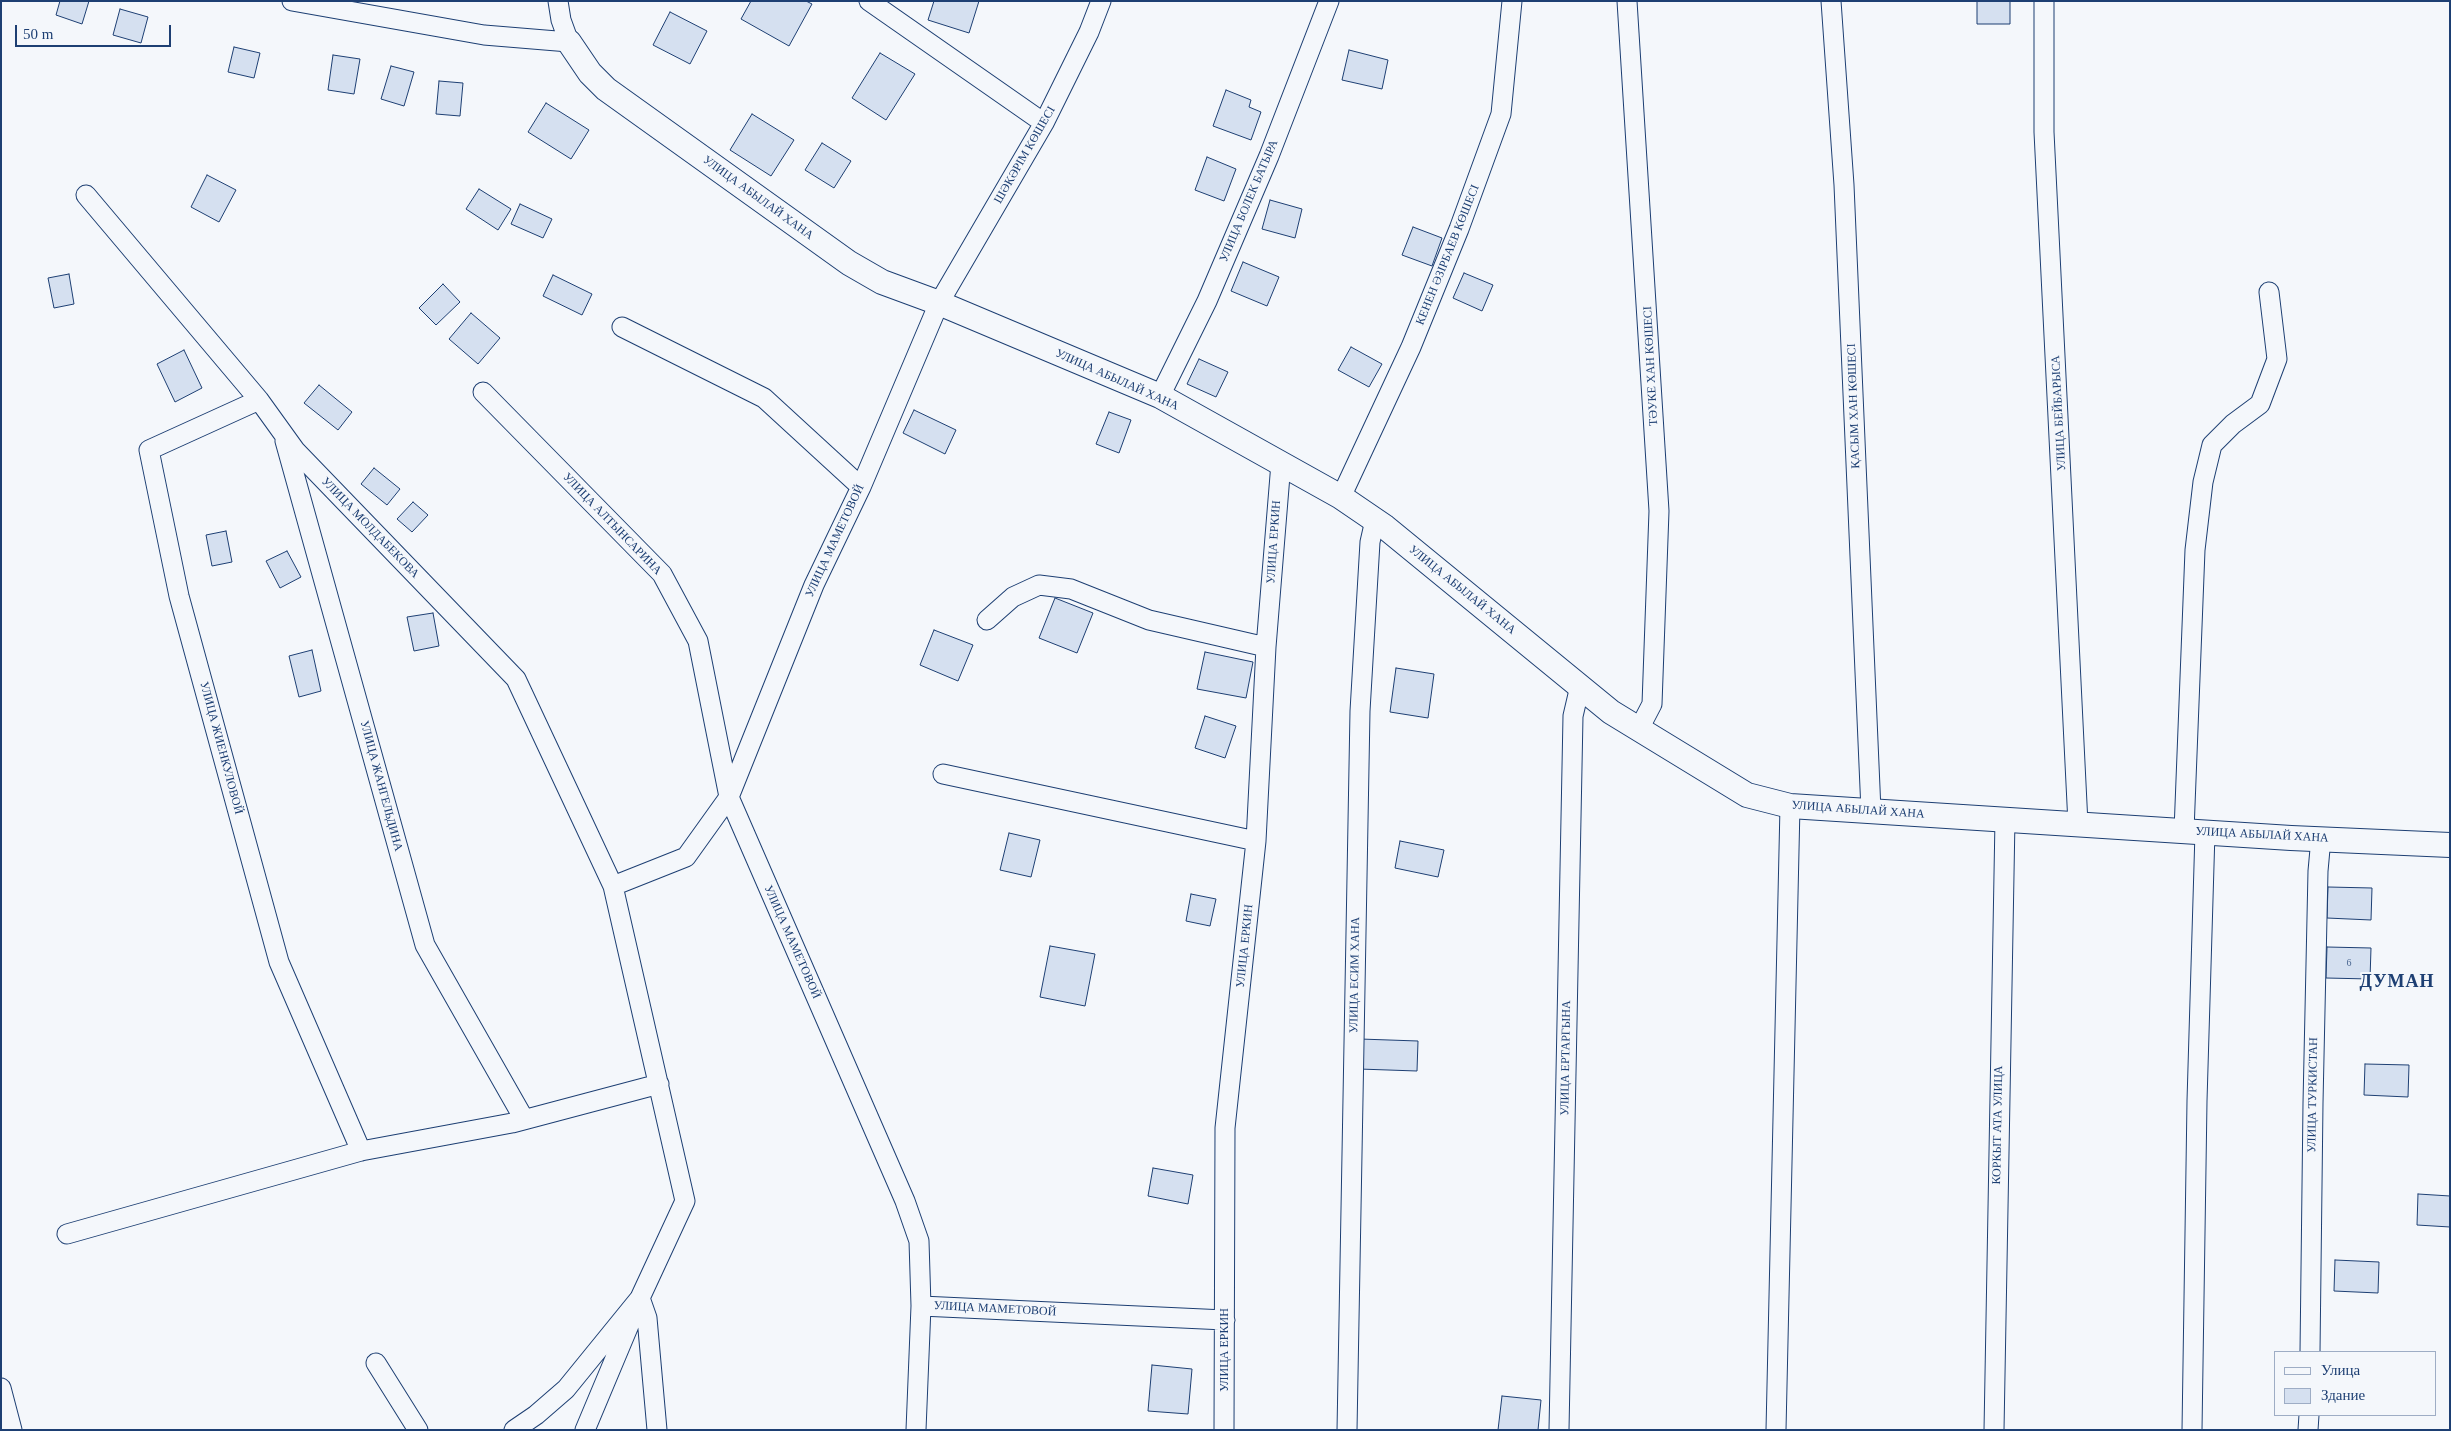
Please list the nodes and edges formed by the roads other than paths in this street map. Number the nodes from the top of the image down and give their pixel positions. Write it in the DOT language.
graph roads {
  1 [pos="292,1"];
  2 [pos="558,1"];
  3 [pos="869,1"];
  4 [pos="1102,1"];
  5 [pos="1329,1"];
  6 [pos="1512,1"];
  7 [pos="1627,1"];
  8 [pos="1831,1"];
  9 [pos="2044,1"];
  10 [pos="569,42"];
  11 [pos="1044,124"];
  12 [pos="86,195"];
  13 [pos="2269,292"];
  14 [pos="939,303"];
  15 [pos="622,327"];
  16 [pos="483,392"];
  17 [pos="1160,396"];
  18 [pos="259,400"];
  19 [pos="284,434"];
  20 [pos="1280,463"];
  21 [pos="861,487"];
  22 [pos="1341,497"];
  23 [pos="1375,520"];
  24 [pos="987,620"];
  25 [pos="1266,647"];
  26 [pos="1580,686"];
  27 [pos="1640,729"];
  28 [pos="943,774"];
  29 [pos="729,797"];
  30 [pos="1790,806"];
  31 [pos="1871,811"];
  32 [pos="2005,819"];
  33 [pos="2078,824"];
  34 [pos="2194,831"];
  35 [pos="2321,838"];
  36 [pos="1256,841"];
  37 [pos="2450,845"];
  38 [pos="613,886"];
  39 [pos="659,1084"];
  40 [pos="524,1120"];
  41 [pos="361,1151"];
  42 [pos="67,1234"];
  43 [pos="640,1298"];
  44 [pos="921,1306"];
  45 [pos="1225,1320"];
  46 [pos="2310,1351"];
  47 [pos="376,1363"];
  48 [pos="1,1388"];
  49 [pos="2309,1416"];
  50 [pos="12,1430"];
  51 [pos="418,1430"];
  52 [pos="514,1430"];
  53 [pos="585,1430"];
  54 [pos="657,1430"];
  55 [pos="916,1430"];
  56 [pos="1224,1430"];
  57 [pos="1347,1430"];
  58 [pos="1559,1430"];
  59 [pos="1776,1430"];
  60 [pos="1994,1430"];
  61 [pos="2192,1430"];
  62 [pos="2308,1430"];
  1 -- 10 [label="street"];
  2 -- 10 [label="street"];
  3 -- 11 [label="street"];
  4 -- 11 [label="street, ШӘКӘРІМ КӨШЕСІ"];
  5 -- 17 [label="street, УЛИЦА БОЛЕК БАТЫРА"];
  6 -- 22 [label="street, КЕНЕН ӘЗІРБАЕВ КӨШЕСІ"];
  7 -- 27 [label="street, ТӘУКЕ ХАН КӨШЕСІ"];
  8 -- 31 [label="street, ҚАСЫМ ХАН КӨШЕСІ"];
  9 -- 33 [label="street, УЛИЦА БЕЙБАРЫСА"];
  10 -- 14 [label="street, УЛИЦА АБЫЛАЙ ХАНА"];
  11 -- 14 [label="street, ШӘКӘРІМ КӨШЕСІ"];
  12 -- 18 [label="street, УЛИЦА МОЛДАБЕКОВА"];
  13 -- 34 [label="street"];
  14 -- 17 [label="street, УЛИЦА АБЫЛАЙ ХАНА"];
  14 -- 21 [label="street, УЛИЦА МАМЕТОВОЙ"];
  15 -- 21 [label="street"];
  16 -- 29 [label="street, УЛИЦА АЛТЫНСАРИНА"];
  17 -- 20 [label="street, УЛИЦА АБЫЛАЙ ХАНА"];
  18 -- 19 [label="street, УЛИЦА МОЛДАБЕКОВА"];
  18 -- 41 [label="street, УЛИЦА ЖИЕНКУЛОВОЙ"];
  19 -- 38 [label="street, УЛИЦА МОЛДАБЕКОВА"];
  19 -- 40 [label="street, УЛИЦА ЖАНГЕЛЬДИНА"];
  20 -- 22 [label="street, УЛИЦА АБЫЛАЙ ХАНА"];
  20 -- 25 [label="street, УЛИЦА ЕРКИН"];
  21 -- 29 [label="street, УЛИЦА МАМЕТОВОЙ"];
  22 -- 23 [label="street, УЛИЦА АБЫЛАЙ ХАНА"];
  23 -- 26 [label="street, УЛИЦА АБЫЛАЙ ХАНА"];
  23 -- 57 [label="street, УЛИЦА ЕСИМ ХАНА"];
  24 -- 25 [label="street"];
  25 -- 36 [label="street, УЛИЦА ЕРКИН"];
  26 -- 27 [label="street, УЛИЦА АБЫЛАЙ ХАНА"];
  26 -- 58 [label="street, УЛИЦА ЕРТАРГЫНА"];
  27 -- 30 [label="street, УЛИЦА АБЫЛАЙ ХАНА"];
  28 -- 36 [label="street"];
  29 -- 38 [label="street"];
  29 -- 44 [label="street, УЛИЦА МАМЕТОВОЙ"];
  30 -- 31 [label="street, УЛИЦА АБЫЛАЙ ХАНА"];
  30 -- 59 [label="street"];
  31 -- 32 [label="street, УЛИЦА АБЫЛАЙ ХАНА"];
  32 -- 33 [label="street, УЛИЦА АБЫЛАЙ ХАНА"];
  32 -- 60 [label="street, КОРКЫТ АТА УЛИЦА"];
  33 -- 34 [label="street, УЛИЦА АБЫЛАЙ ХАНА"];
  34 -- 35 [label="street, УЛИЦА АБЫЛАЙ ХАНА"];
  34 -- 61 [label="street"];
  35 -- 37 [label="street, УЛИЦА АБЫЛАЙ ХАНА"];
  35 -- 46 [label="street, УЛИЦА ТУРКИСТАН"];
  36 -- 45 [label="street, УЛИЦА ЕРКИН"];
  38 -- 39 [label="street, УЛИЦА МОЛДАБЕКОВА"];
  39 -- 40 [label="street"];
  39 -- 43 [label="street, УЛИЦА МОЛДАБЕКОВА"];
  40 -- 41 [label="street"];
  41 -- 42 [label="street"];
  43 -- 52 [label="street"];
  43 -- 53 [label="street"];
  43 -- 54 [label="street"];
  44 -- 45 [label="street, УЛИЦА МАМЕТОВОЙ"];
  44 -- 55 [label="street"];
  45 -- 56 [label="street, УЛИЦА ЕРКИН"];
  47 -- 51 [label="street"];
  48 -- 50 [label="street"];
  49 -- 62 [label="street"];
}
